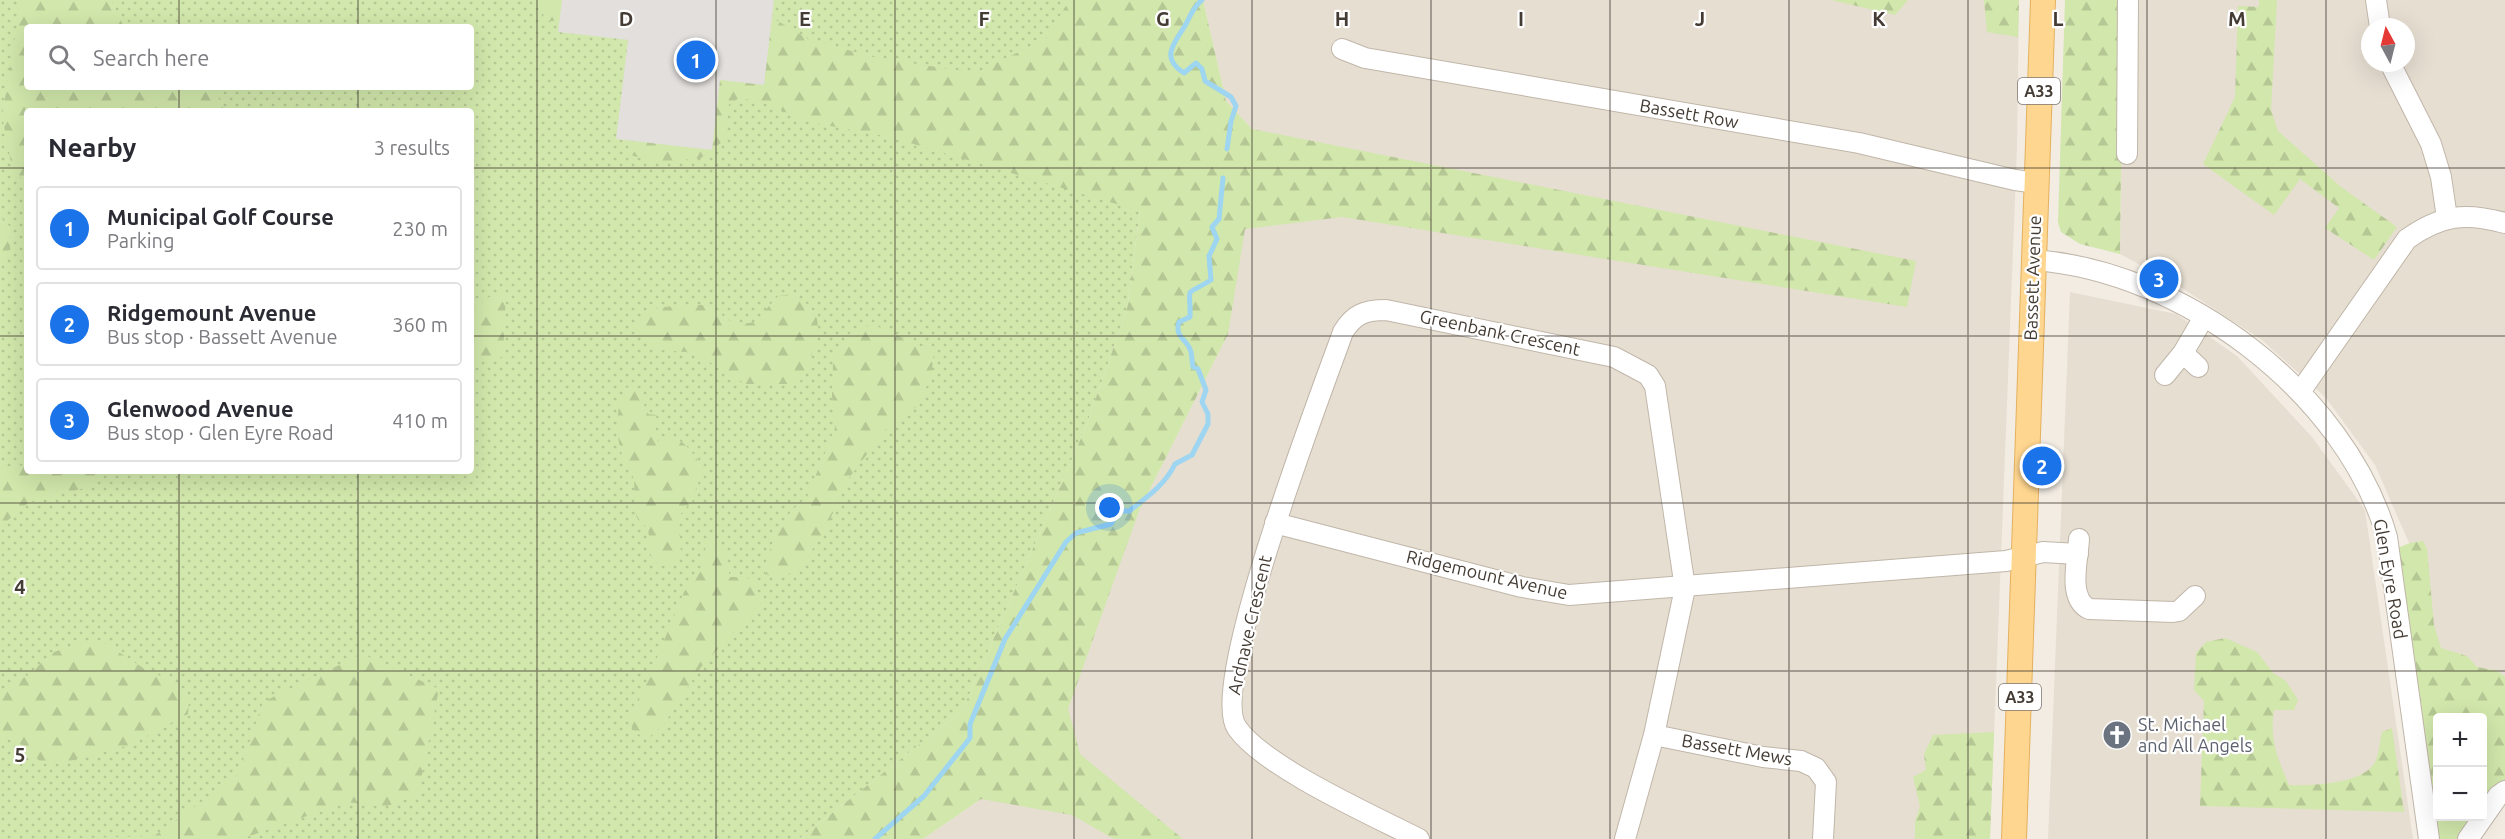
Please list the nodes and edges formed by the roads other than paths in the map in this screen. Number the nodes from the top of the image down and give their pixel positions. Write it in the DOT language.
graph roads {
  1 [pos="2043,0"];
  2 [pos="2128,0"];
  3 [pos="2376,0"];
  4 [pos="2379,18"];
  5 [pos="1342,48"];
  6 [pos="2395,72"];
  7 [pos="2127,154"];
  8 [pos="2036,183"];
  9 [pos="2447,218"];
  10 [pos="2505,223"];
  11 [pos="2034,260"];
  12 [pos="2204,317"];
  13 [pos="2183,353"];
  14 [pos="2198,367"];
  15 [pos="2165,375"];
  16 [pos="2300,393"];
  17 [pos="1275,523"];
  18 [pos="2024,556"];
  19 [pos="1685,588"];
  20 [pos="2195,596"];
  21 [pos="1654,735"];
  22 [pos="2419,770"];
  23 [pos="2433,777"];
  24 [pos="2495,794"];
  25 [pos="1419,839"];
  26 [pos="1625,839"];
  27 [pos="1823,839"];
  28 [pos="2014,839"];
  29 [pos="2429,839"];
  30 [pos="2468,839"];
  1 -- 8 [label="main road, Bassett Avenue / A33"];
  2 -- 7 [label="street"];
  3 -- 4 [label="street"];
  5 -- 8 [label="street, Bassett Row"];
  6 -- 9 [label="street"];
  8 -- 11 [label="main road, Bassett Avenue / A33"];
  9 -- 10 [label="street"];
  9 -- 16 [label="street"];
  11 -- 12 [label="street, Glen Eyre Road"];
  11 -- 18 [label="main road, Bassett Avenue / A33"];
  12 -- 13 [label="street"];
  12 -- 16 [label="street, Glen Eyre Road"];
  13 -- 14 [label="street"];
  13 -- 15 [label="street"];
  16 -- 22 [label="street, Glen Eyre Road"];
  17 -- 19 [label="street, Ridgemount Avenue"];
  17 -- 19 [label="street, Greenbank Crescent"];
  17 -- 25 [label="street, Ardnave Crescent"];
  18 -- 19 [label="street, Ridgemount Avenue"];
  18 -- 20 [label="street"];
  18 -- 28 [label="main road, Bassett Avenue / A33"];
  19 -- 21 [label="street"];
  21 -- 26 [label="street"];
  21 -- 27 [label="street, Bassett Mews"];
  22 -- 23 [label="street"];
  22 -- 29 [label="street, Glen Eyre Road"];
  24 -- 30 [label="street"];
}
